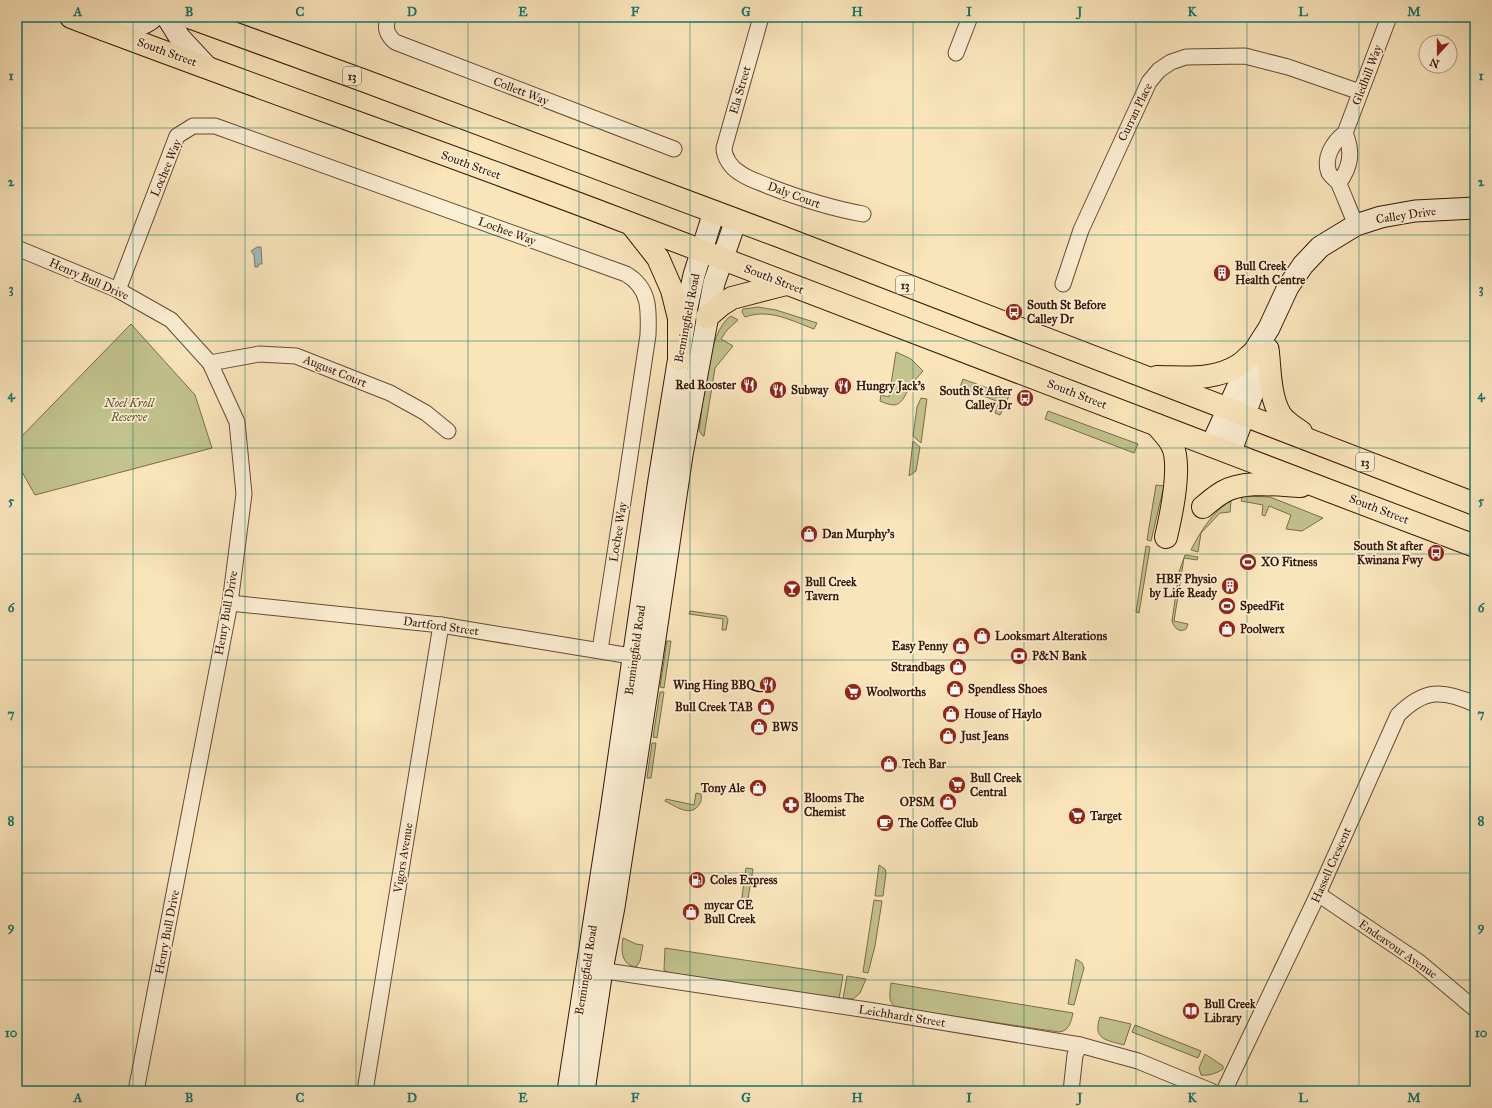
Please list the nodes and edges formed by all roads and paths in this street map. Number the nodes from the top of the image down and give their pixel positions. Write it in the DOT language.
graph roads {
  1 [pos="71,17"];
  2 [pos="153,17"];
  3 [pos="167,17"];
  4 [pos="189,17"];
  5 [pos="388,17"];
  6 [pos="761,17"];
  7 [pos="970,17"];
  8 [pos="1389,17"];
  9 [pos="104,30"];
  10 [pos="956,53"];
  11 [pos="207,67"];
  12 [pos="1360,92"];
  13 [pos="1345,133"];
  14 [pos="674,149"];
  15 [pos="730,163"];
  16 [pos="1339,183"];
  17 [pos="1475,208"];
  18 [pos="714,212"];
  19 [pos="863,214"];
  20 [pos="736,220"];
  21 [pos="631,224"];
  22 [pos="1356,225"];
  23 [pos="17,248"];
  24 [pos="701,251"];
  25 [pos="722,259"];
  26 [pos="786,284"];
  27 [pos="1063,284"];
  28 [pos="118,290"];
  29 [pos="707,317"];
  30 [pos="1260,353"];
  31 [pos="679,359"];
  32 [pos="210,364"];
  33 [pos="1144,377"];
  34 [pos="1236,412"];
  35 [pos="1157,425"];
  36 [pos="448,432"];
  37 [pos="1315,442"];
  38 [pos="1220,449"];
  39 [pos="1320,487"];
  40 [pos="1475,504"];
  41 [pos="1203,507"];
  42 [pos="1166,537"];
  43 [pos="1475,546"];
  44 [pos="230,603"];
  45 [pos="441,625"];
  46 [pos="600,650"];
  47 [pos="643,658"];
  48 [pos="1475,704"];
  49 [pos="1318,894"];
  50 [pos="594,969"];
  51 [pos="1475,1009"];
  52 [pos="1080,1045"];
  53 [pos="136,1091"];
  54 [pos="365,1091"];
  55 [pos="568,1091"];
  56 [pos="584,1091"];
  57 [pos="1070,1091"];
  58 [pos="1211,1091"];
  59 [pos="1224,1091"];
  1 -- 9 [label="highway, South Street"];
  2 -- 9 [label="main road"];
  3 -- 11 [label="main road"];
  4 -- 18 [label="highway, 13"];
  5 -- 14 [label="street, Collett Way"];
  6 -- 15 [label="street, Ela Street"];
  7 -- 10 [label="street"];
  8 -- 12 [label="street, Gledhill Way"];
  9 -- 11 [label="highway, South Street"];
  11 -- 21 [label="highway, South Street"];
  12 -- 13 [label="street, Gledhill Way"];
  12 -- 27 [label="street, Curran Place"];
  13 -- 16 [label="street"];
  13 -- 16 [label="street, Gledhill Way"];
  15 -- 19 [label="street, Daly Court"];
  16 -- 22 [label="street, Gledhill Way"];
  17 -- 22 [label="main road, Calley Drive"];
  18 -- 20 [label="highway, 13"];
  18 -- 24 [label="main road, Benningfield Road"];
  20 -- 25 [label="main road, Benningfield Road"];
  20 -- 33 [label="highway, 13"];
  21 -- 24 [label="highway, South Street"];
  21 -- 31 [label="highway"];
  22 -- 30 [label="main road, Calley Drive"];
  23 -- 28 [label="street, Henry Bull Drive"];
  24 -- 25 [label="highway, South Street"];
  24 -- 31 [label="main road, Benningfield Road"];
  25 -- 26 [label="highway, South Street"];
  25 -- 29 [label="main road, Benningfield Road"];
  26 -- 29 [label="highway"];
  26 -- 35 [label="highway, South Street"];
  28 -- 32 [label="street, Henry Bull Drive"];
  28 -- 46 [label="street, Lochee Way"];
  29 -- 47 [label="main road, Benningfield Road"];
  30 -- 33 [label="highway"];
  30 -- 34 [label="main road, Calley Drive"];
  30 -- 37 [label="highway"];
  31 -- 47 [label="main road, Benningfield Road"];
  32 -- 36 [label="street, August Court"];
  32 -- 44 [label="street, Henry Bull Drive"];
  33 -- 34 [label="highway, 13"];
  34 -- 37 [label="highway, 13"];
  34 -- 38 [label="main road, Calley Drive"];
  35 -- 38 [label="highway, South Street"];
  35 -- 42 [label="highway"];
  37 -- 40 [label="highway, 13"];
  38 -- 39 [label="highway, South Street"];
  39 -- 41 [label="highway"];
  39 -- 43 [label="highway, South Street"];
  44 -- 45 [label="street, Dartford Street"];
  44 -- 53 [label="street, Henry Bull Drive"];
  45 -- 46 [label="street, Dartford Street"];
  45 -- 54 [label="street, Vigors Avenue"];
  46 -- 47 [label="street, Dartford Street"];
  47 -- 50 [label="main road, Benningfield Road"];
  48 -- 49 [label="street, Hassell Crescent"];
  49 -- 51 [label="street, Endeavour Avenue"];
  49 -- 59 [label="street, Hassell Crescent"];
  50 -- 52 [label="street, Leichhardt Street"];
  50 -- 55 [label="main road, Benningfield Road"];
  50 -- 56 [label="main road, Benningfield Road"];
  52 -- 57 [label="street"];
  52 -- 58 [label="street, Leichhardt Street"];
}
